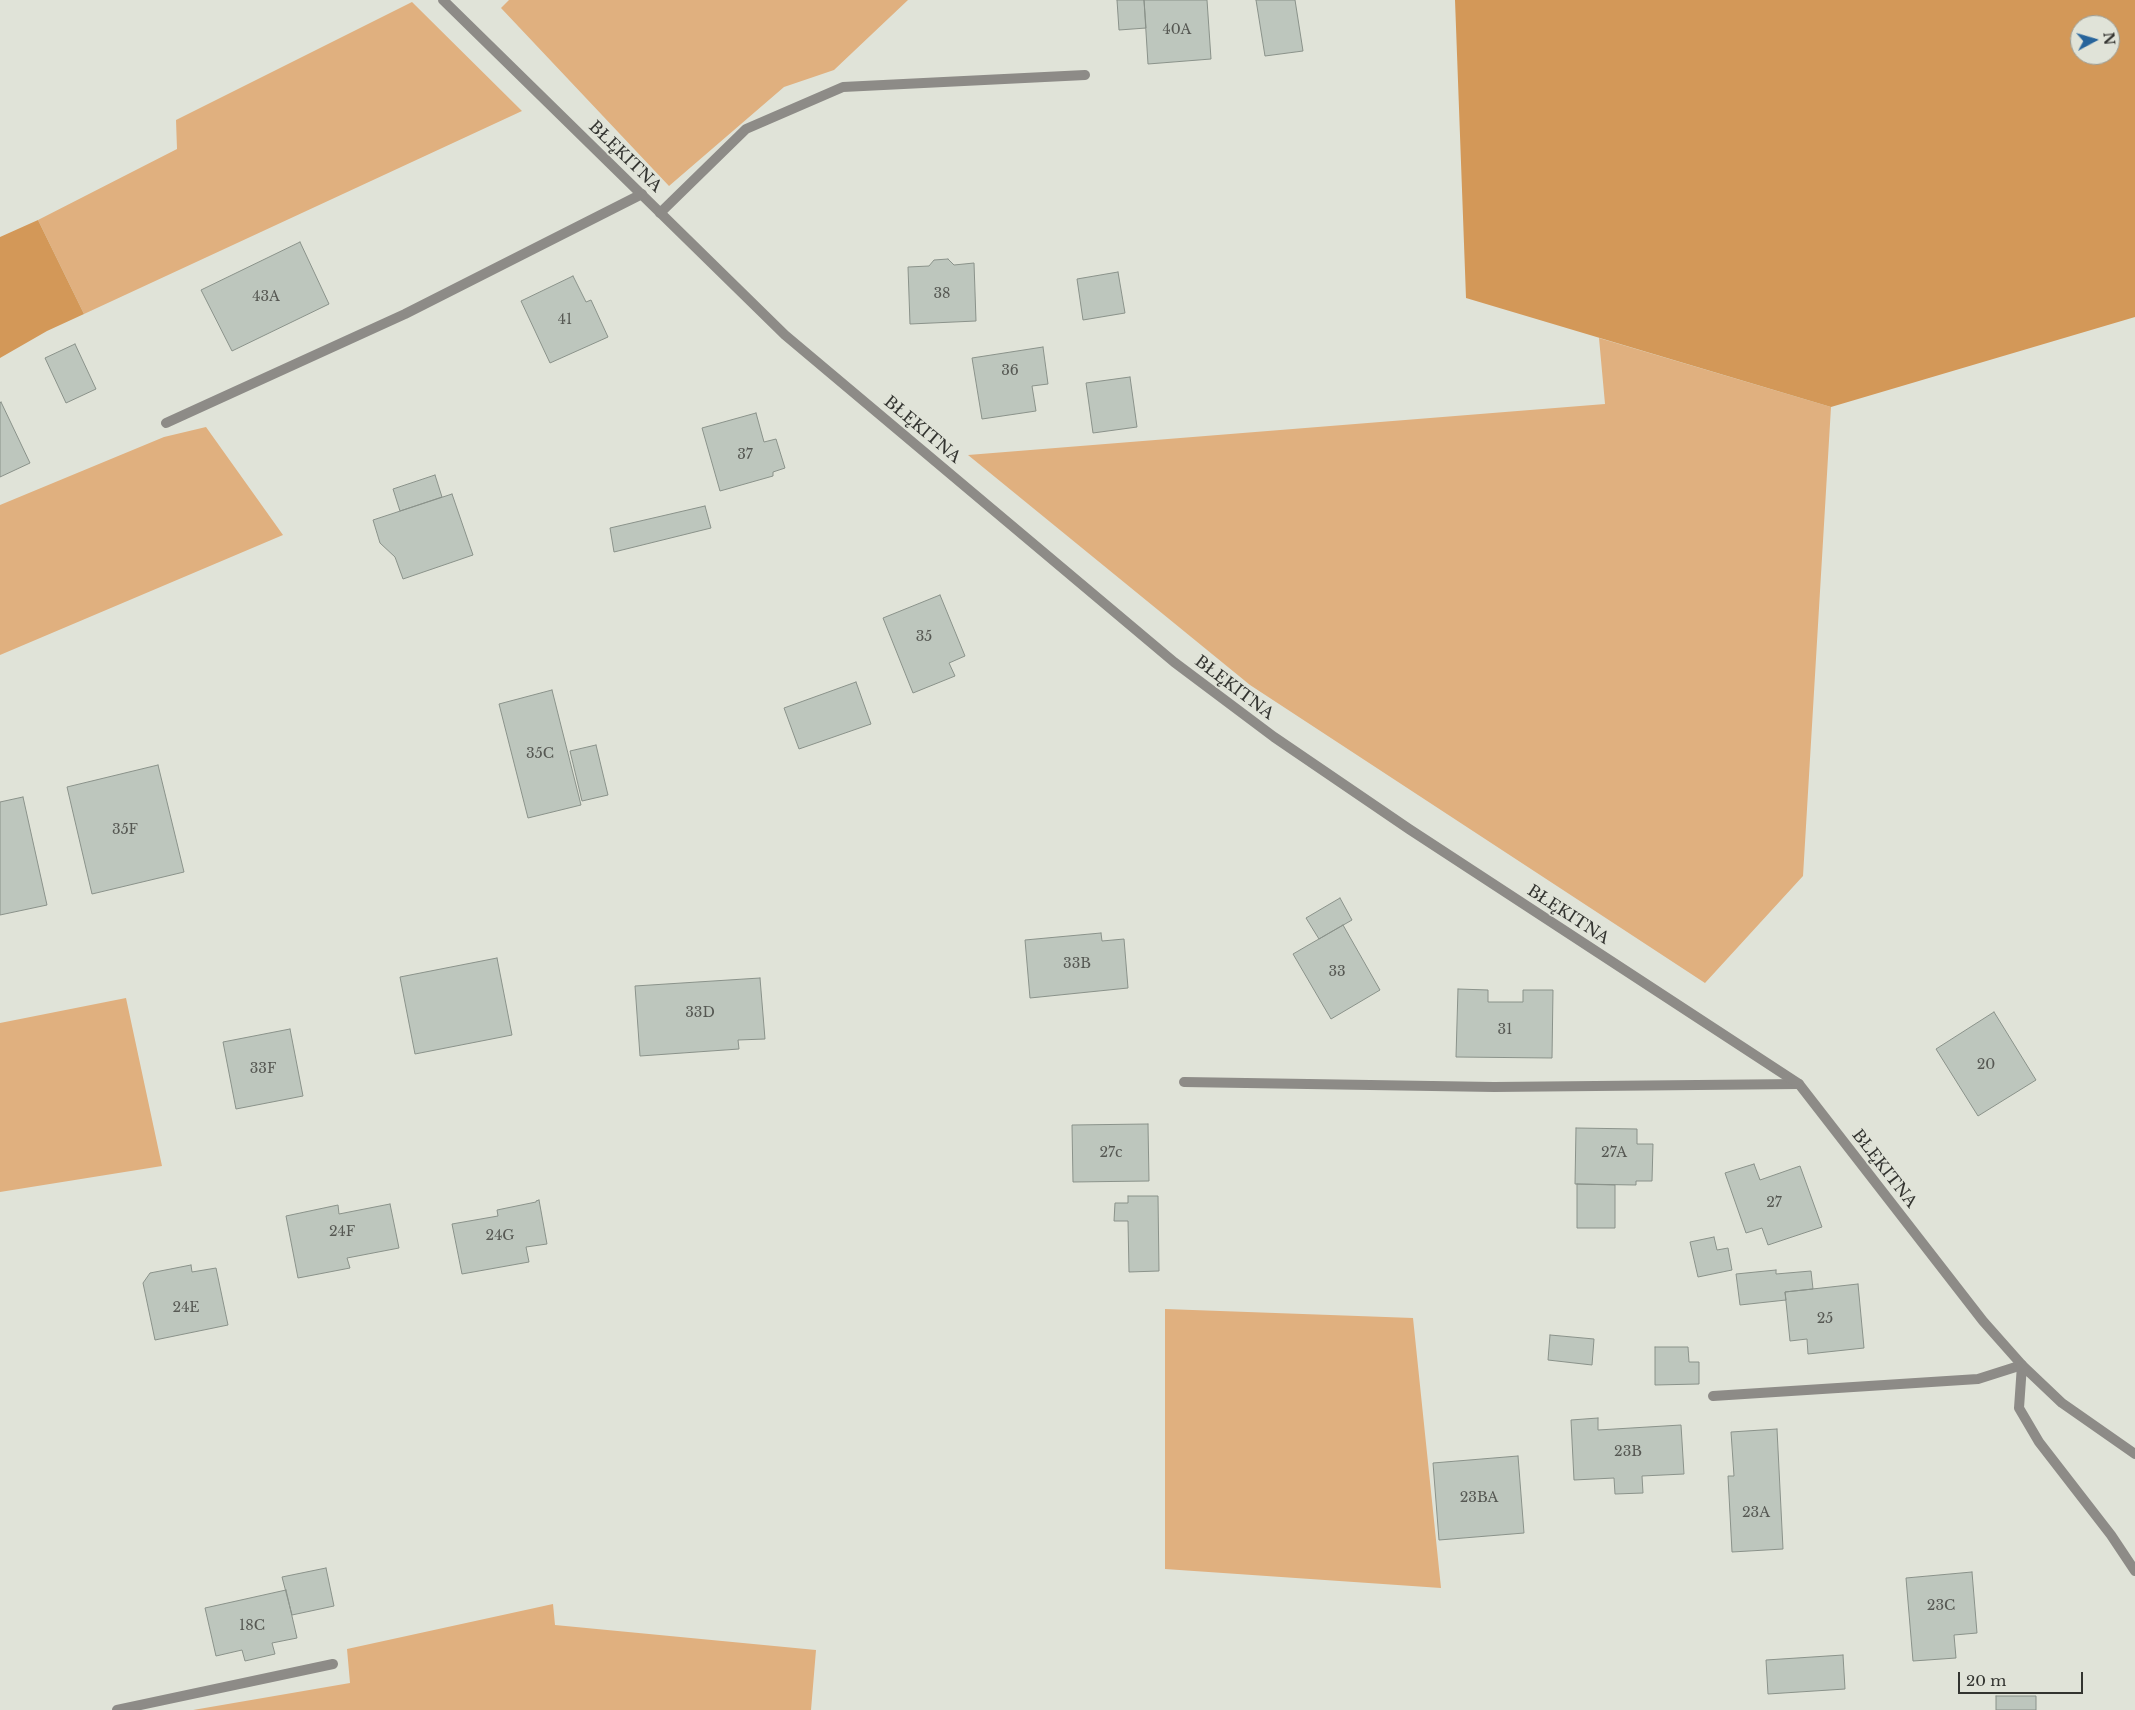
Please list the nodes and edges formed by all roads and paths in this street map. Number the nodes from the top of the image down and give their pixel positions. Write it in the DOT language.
graph roads {
  1 [pos="443,0"];
  2 [pos="1085,75"];
  3 [pos="642,194"];
  4 [pos="660,213"];
  5 [pos="166,424"];
  6 [pos="1184,1082"];
  7 [pos="1799,1084"];
  8 [pos="2022,1365"];
  9 [pos="1713,1396"];
  10 [pos="2135,1454"];
  11 [pos="2135,1571"];
  12 [pos="333,1664"];
  13 [pos="117,1710"];
  1 -- 3 [label="street, BŁĘKITNA"];
  2 -- 4 [label="street"];
  3 -- 4 [label="street, BŁĘKITNA"];
  3 -- 5 [label="street"];
  4 -- 7 [label="street, BŁĘKITNA"];
  6 -- 7 [label="street"];
  7 -- 8 [label="street, BŁĘKITNA"];
  8 -- 9 [label="street"];
  8 -- 10 [label="street, BŁĘKITNA"];
  8 -- 11 [label="street"];
  12 -- 13 [label="street"];
}
